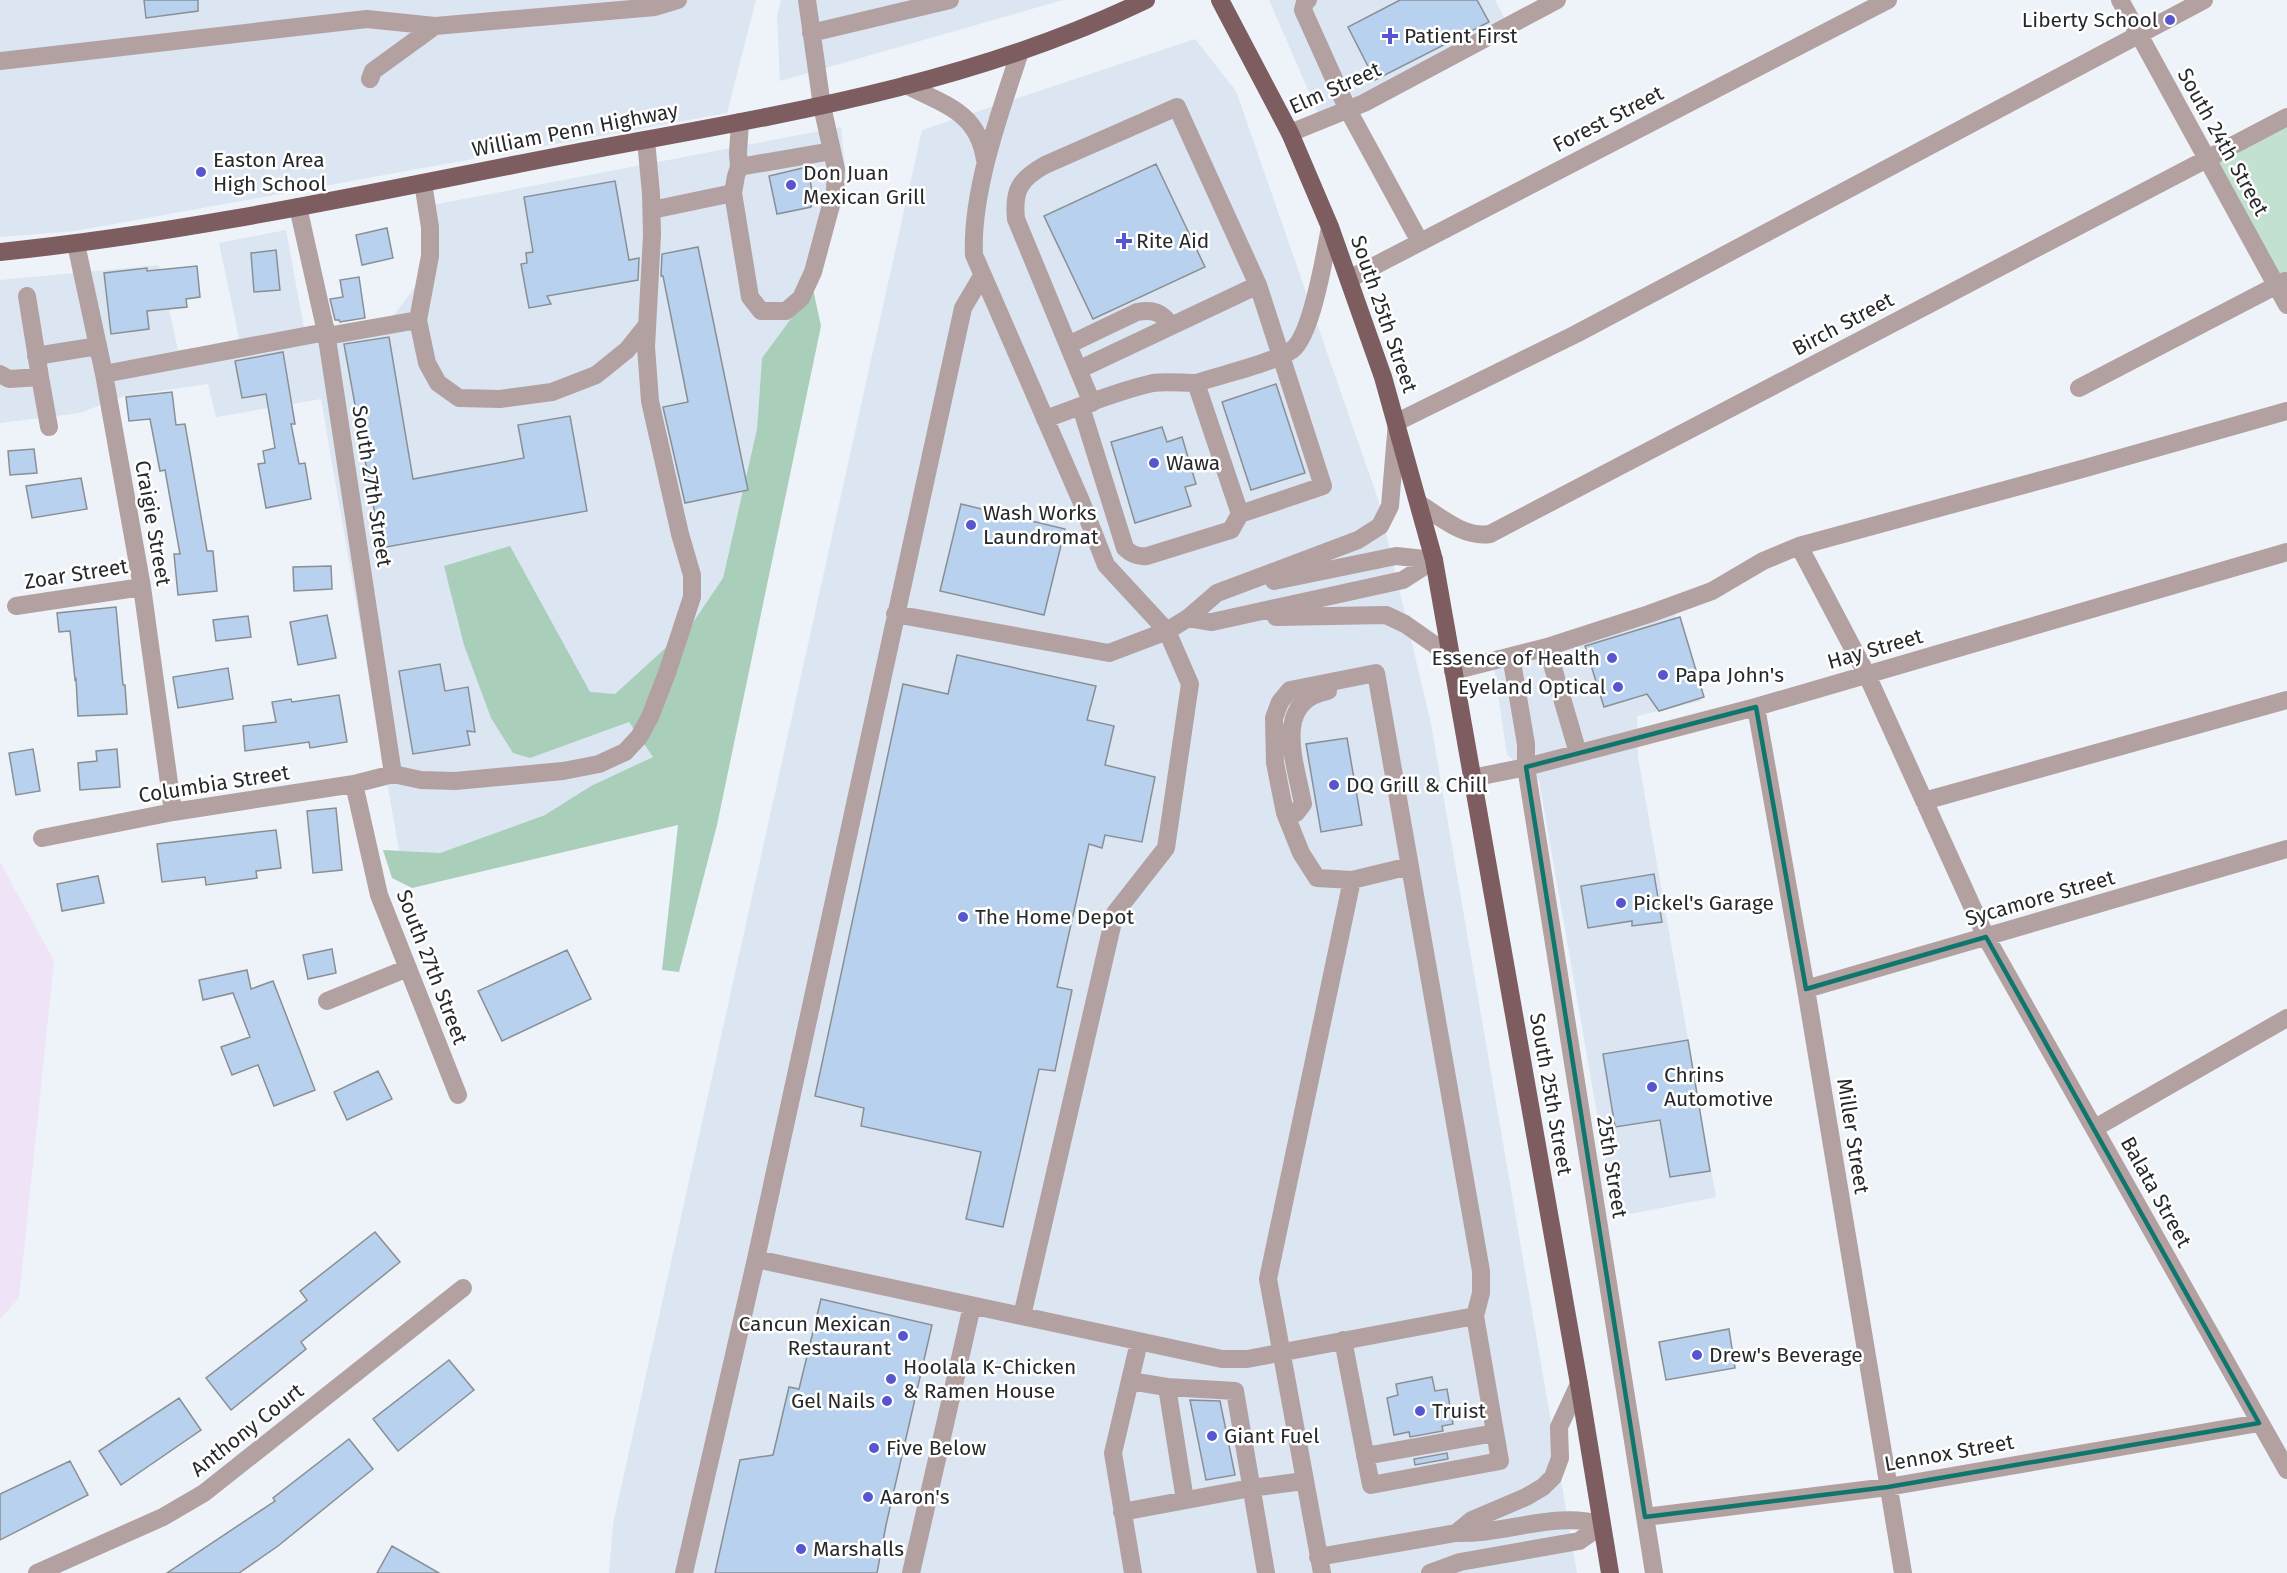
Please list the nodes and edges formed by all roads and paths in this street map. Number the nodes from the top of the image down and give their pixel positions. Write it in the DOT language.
graph roads {
  1 [pos="678,0"];
  2 [pos="807,0"];
  3 [pos="950,0"];
  4 [pos="1146,0"];
  5 [pos="1220,0"];
  6 [pos="1308,0"];
  7 [pos="1557,0"];
  8 [pos="1888,0"];
  9 [pos="2120,0"];
  10 [pos="2204,0"];
  11 [pos="435,26"];
  12 [pos="811,33"];
  13 [pos="2139,35"];
  14 [pos="1020,52"];
  15 [pos="0,61"];
  16 [pos="370,79"];
  17 [pos="906,85"];
  18 [pos="822,106"];
  19 [pos="1348,110"];
  20 [pos="2287,117"];
  21 [pos="740,122"];
  22 [pos="1290,133"];
  23 [pos="646,140"];
  24 [pos="832,151"];
  25 [pos="2206,159"];
  26 [pos="985,165"];
  27 [pos="739,167"];
  28 [pos="423,183"];
  29 [pos="733,194"];
  30 [pos="298,207"];
  31 [pos="652,210"];
  32 [pos="1330,227"];
  33 [pos="1420,242"];
  34 [pos="76,244"];
  35 [pos="0,252"];
  36 [pos="982,276"];
  37 [pos="1349,279"];
  38 [pos="2282,283"];
  39 [pos="1258,285"];
  40 [pos="27,296"];
  41 [pos="2287,305"];
  42 [pos="418,320"];
  43 [pos="647,325"];
  44 [pos="1171,326"];
  45 [pos="326,334"];
  46 [pos="98,345"];
  47 [pos="1068,345"];
  48 [pos="36,356"];
  49 [pos="1280,357"];
  50 [pos="1078,370"];
  51 [pos="104,374"];
  52 [pos="40,376"];
  53 [pos="3,382"];
  54 [pos="1196,383"];
  55 [pos="2079,388"];
  56 [pos="1087,405"];
  57 [pos="2287,411"];
  58 [pos="1045,419"];
  59 [pos="1397,422"];
  60 [pos="49,427"];
  61 [pos="1420,505"];
  62 [pos="1240,514"];
  63 [pos="1799,546"];
  64 [pos="2287,552"];
  65 [pos="1434,560"];
  66 [pos="142,587"];
  67 [pos="1217,593"];
  68 [pos="16,606"];
  69 [pos="895,614"];
  70 [pos="1188,618"];
  71 [pos="1223,620"];
  72 [pos="1167,631"];
  73 [pos="1547,647"];
  74 [pos="1511,656"];
  75 [pos="1453,666"];
  76 [pos="1867,675"];
  77 [pos="1376,678"];
  78 [pos="2287,700"];
  79 [pos="1756,707"];
  80 [pos="1578,753"];
  81 [pos="1527,767"];
  82 [pos="393,774"];
  83 [pos="1472,778"];
  84 [pos="354,784"];
  85 [pos="1924,801"];
  86 [pos="173,812"];
  87 [pos="1285,813"];
  88 [pos="42,838"];
  89 [pos="2287,849"];
  90 [pos="1410,866"];
  91 [pos="1352,880"];
  92 [pos="1986,937"];
  93 [pos="408,968"];
  94 [pos="1806,989"];
  95 [pos="327,1001"];
  96 [pos="2285,1025"];
  97 [pos="459,1095"];
  98 [pos="2095,1128"];
  99 [pos="756,1259"];
  100 [pos="463,1288"];
  101 [pos="972,1305"];
  102 [pos="1022,1316"];
  103 [pos="1475,1316"];
  104 [pos="1343,1340"];
  105 [pos="1138,1342"];
  106 [pos="1282,1352"];
  107 [pos="1130,1381"];
  108 [pos="1580,1384"];
  109 [pos="1167,1387"];
  110 [pos="1494,1423"];
  111 [pos="2259,1423"];
  112 [pos="1365,1456"];
  113 [pos="2287,1470"];
  114 [pos="1304,1481"];
  115 [pos="1888,1487"];
  116 [pos="1251,1488"];
  117 [pos="1185,1500"];
  118 [pos="1122,1512"];
  119 [pos="1645,1518"];
  120 [pos="1602,1525"];
  121 [pos="1456,1533"];
  122 [pos="1320,1565"];
  123 [pos="37,1573"];
  124 [pos="684,1573"];
  125 [pos="911,1573"];
  126 [pos="1133,1573"];
  127 [pos="1266,1573"];
  128 [pos="1436,1573"];
  129 [pos="1610,1573"];
  130 [pos="1654,1573"];
  131 [pos="1903,1573"];
  1 -- 11 [label="street"];
  2 -- 12 [label="street"];
  3 -- 12 [label="street"];
  4 -- 14 [label="main road, William Penn Highway"];
  5 -- 22 [label="main road, South 25th Street"];
  6 -- 19 [label="street"];
  7 -- 19 [label="street, Elm Street"];
  8 -- 33 [label="street, Forest Street"];
  9 -- 13 [label="street, South 24th Street"];
  10 -- 13 [label="street"];
  11 -- 15 [label="street"];
  11 -- 16 [label="street"];
  12 -- 18 [label="street"];
  13 -- 25 [label="street, South 24th Street"];
  13 -- 59 [label="street"];
  14 -- 17 [label="main road, William Penn Highway"];
  14 -- 26 [label="street"];
  17 -- 18 [label="main road, William Penn Highway"];
  17 -- 26 [label="street"];
  18 -- 21 [label="main road, William Penn Highway"];
  18 -- 24 [label="street"];
  19 -- 22 [label="street, Elm Street"];
  19 -- 33 [label="street"];
  20 -- 25 [label="street, Birch Street"];
  21 -- 23 [label="main road, William Penn Highway"];
  21 -- 27 [label="street"];
  22 -- 32 [label="main road, South 25th Street"];
  23 -- 28 [label="main road, William Penn Highway"];
  23 -- 31 [label="street"];
  24 -- 27 [label="street"];
  24 -- 29 [label="street"];
  25 -- 38 [label="street, South 24th Street"];
  25 -- 61 [label="street, Birch Street"];
  26 -- 36 [label="street"];
  27 -- 29 [label="street"];
  28 -- 30 [label="main road, William Penn Highway"];
  28 -- 42 [label="street"];
  29 -- 31 [label="street"];
  30 -- 34 [label="main road, William Penn Highway"];
  30 -- 45 [label="street, South 27th Street"];
  31 -- 43 [label="street"];
  32 -- 37 [label="main road, South 25th Street"];
  32 -- 49 [label="street"];
  33 -- 37 [label="street, Forest Street"];
  34 -- 35 [label="main road, William Penn Highway"];
  34 -- 46 [label="street, Craigie Street"];
  36 -- 58 [label="street"];
  36 -- 69 [label="street"];
  37 -- 59 [label="main road, South 25th Street"];
  38 -- 41 [label="street, South 24th Street"];
  38 -- 55 [label="street"];
  39 -- 44 [label="street"];
  39 -- 47 [label="street"];
  39 -- 49 [label="street"];
  40 -- 48 [label="street"];
  42 -- 43 [label="street"];
  42 -- 45 [label="street"];
  43 -- 82 [label="street"];
  44 -- 47 [label="street"];
  44 -- 50 [label="street"];
  45 -- 51 [label="street"];
  45 -- 82 [label="street, South 27th Street"];
  46 -- 48 [label="street"];
  46 -- 51 [label="street, Craigie Street"];
  47 -- 50 [label="street"];
  48 -- 52 [label="street"];
  49 -- 54 [label="street"];
  49 -- 62 [label="street"];
  50 -- 56 [label="street"];
  51 -- 66 [label="street, Craigie Street"];
  52 -- 53 [label="street"];
  52 -- 60 [label="street"];
  54 -- 56 [label="street"];
  54 -- 62 [label="street"];
  56 -- 58 [label="street"];
  56 -- 62 [label="street"];
  57 -- 63 [label="street"];
  58 -- 72 [label="street"];
  59 -- 61 [label="main road, South 25th Street"];
  59 -- 67 [label="street"];
  61 -- 65 [label="main road, South 25th Street"];
  63 -- 73 [label="street"];
  63 -- 76 [label="street, Balata Street"];
  64 -- 76 [label="street, Hay Street"];
  65 -- 67 [label="street"];
  65 -- 71 [label="street"];
  65 -- 75 [label="main road, South 25th Street"];
  66 -- 68 [label="street, Zoar Street"];
  66 -- 86 [label="street, Craigie Street"];
  67 -- 70 [label="street"];
  69 -- 72 [label="street"];
  69 -- 99 [label="street"];
  70 -- 71 [label="street"];
  70 -- 72 [label="street"];
  71 -- 75 [label="street"];
  72 -- 102 [label="street"];
  73 -- 74 [label="street"];
  73 -- 80 [label="street"];
  74 -- 75 [label="street"];
  74 -- 81 [label="street, 25th Street"];
  75 -- 83 [label="main road, South 25th Street"];
  76 -- 79 [label="street, Hay Street"];
  76 -- 85 [label="street, Balata Street"];
  77 -- 87 [label="street"];
  77 -- 87 [label="street"];
  77 -- 90 [label="street"];
  78 -- 85 [label="street"];
  79 -- 80 [label="street, Hay Street"];
  79 -- 94 [label="street, Miller Street"];
  80 -- 81 [label="street, Hay Street"];
  81 -- 83 [label="street, Hay Street"];
  81 -- 119 [label="street, 25th Street"];
  82 -- 84 [label="street, Columbia Street"];
  83 -- 108 [label="main road, South 25th Street"];
  84 -- 86 [label="street, Columbia Street"];
  84 -- 93 [label="street, South 27th Street"];
  85 -- 92 [label="street, Balata Street"];
  86 -- 88 [label="street, Columbia Street"];
  87 -- 91 [label="street"];
  89 -- 92 [label="street, Sycamore Street"];
  90 -- 91 [label="street"];
  90 -- 103 [label="street"];
  91 -- 106 [label="street"];
  92 -- 94 [label="street, Sycamore Street"];
  92 -- 98 [label="street, Balata Street"];
  93 -- 95 [label="street"];
  93 -- 97 [label="street, South 27th Street"];
  94 -- 115 [label="street, Miller Street"];
  96 -- 98 [label="street"];
  98 -- 111 [label="street, Balata Street"];
  99 -- 101 [label="street"];
  99 -- 124 [label="street"];
  100 -- 123 [label="street, Anthony Court"];
  101 -- 102 [label="street"];
  101 -- 125 [label="street"];
  102 -- 105 [label="street"];
  103 -- 104 [label="street"];
  103 -- 110 [label="street"];
  104 -- 106 [label="street"];
  104 -- 112 [label="street"];
  105 -- 106 [label="street"];
  105 -- 107 [label="street"];
  106 -- 114 [label="street"];
  107 -- 109 [label="street"];
  107 -- 118 [label="street"];
  108 -- 120 [label="main road, South 25th Street"];
  108 -- 121 [label="street"];
  109 -- 116 [label="street"];
  109 -- 117 [label="street"];
  110 -- 112 [label="street"];
  110 -- 112 [label="street"];
  111 -- 113 [label="street, Balata Street"];
  111 -- 115 [label="street, Lennox Street"];
  114 -- 116 [label="street"];
  114 -- 122 [label="street"];
  115 -- 119 [label="street, Lennox Street"];
  115 -- 131 [label="street, Miller Street"];
  116 -- 117 [label="street"];
  116 -- 127 [label="street"];
  117 -- 118 [label="street"];
  118 -- 126 [label="street"];
  119 -- 130 [label="street, 25th Street"];
  120 -- 121 [label="street"];
  120 -- 128 [label="street"];
  120 -- 129 [label="main road"];
  121 -- 122 [label="street"];
}
